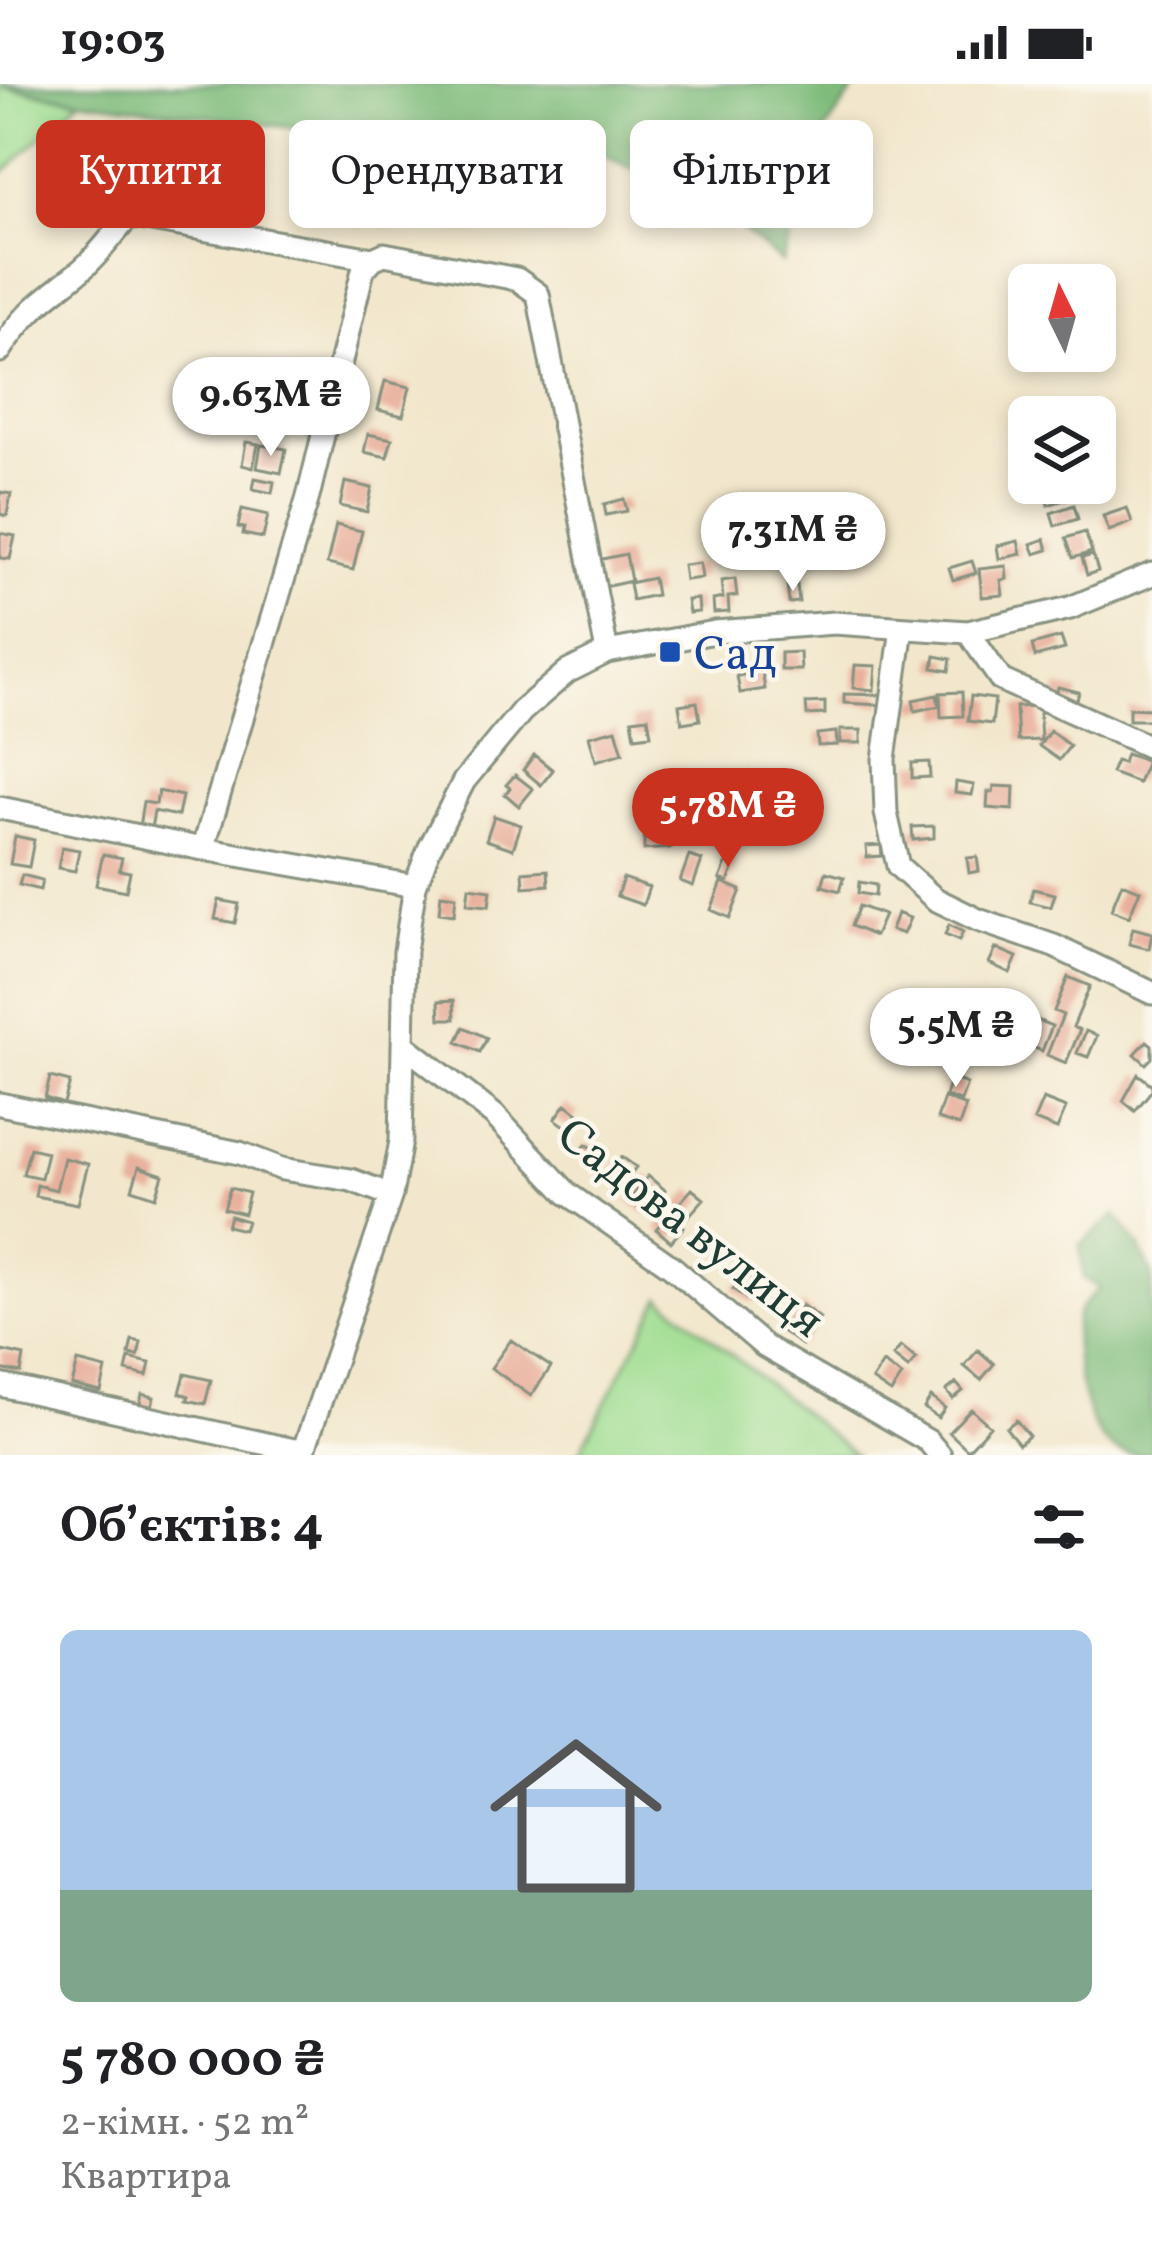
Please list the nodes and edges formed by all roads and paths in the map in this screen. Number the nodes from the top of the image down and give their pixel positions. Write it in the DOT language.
graph roads {
  1 [pos="374,259"];
  2 [pos="0,351"];
  3 [pos="1152,574"];
  4 [pos="902,628"];
  5 [pos="968,632"];
  6 [pos="607,652"];
  7 [pos="1152,748"];
  8 [pos="0,808"];
  9 [pos="203,849"];
  10 [pos="416,886"];
  11 [pos="1152,993"];
  12 [pos="404,1046"];
  13 [pos="0,1104"];
  14 [pos="391,1195"];
  15 [pos="0,1385"];
  16 [pos="303,1454"];
  17 [pos="940,1455"];
  1 -- 2 [label="street"];
  1 -- 6 [label="street"];
  1 -- 9 [label="street"];
  3 -- 5 [label="street"];
  4 -- 5 [label="street"];
  4 -- 6 [label="street"];
  4 -- 11 [label="street"];
  5 -- 7 [label="street"];
  6 -- 10 [label="street"];
  8 -- 9 [label="street"];
  9 -- 10 [label="street"];
  10 -- 12 [label="street"];
  12 -- 14 [label="street"];
  12 -- 17 [label="street, Садова вулиця"];
  13 -- 14 [label="street"];
  14 -- 16 [label="street"];
  15 -- 16 [label="street"];
}
